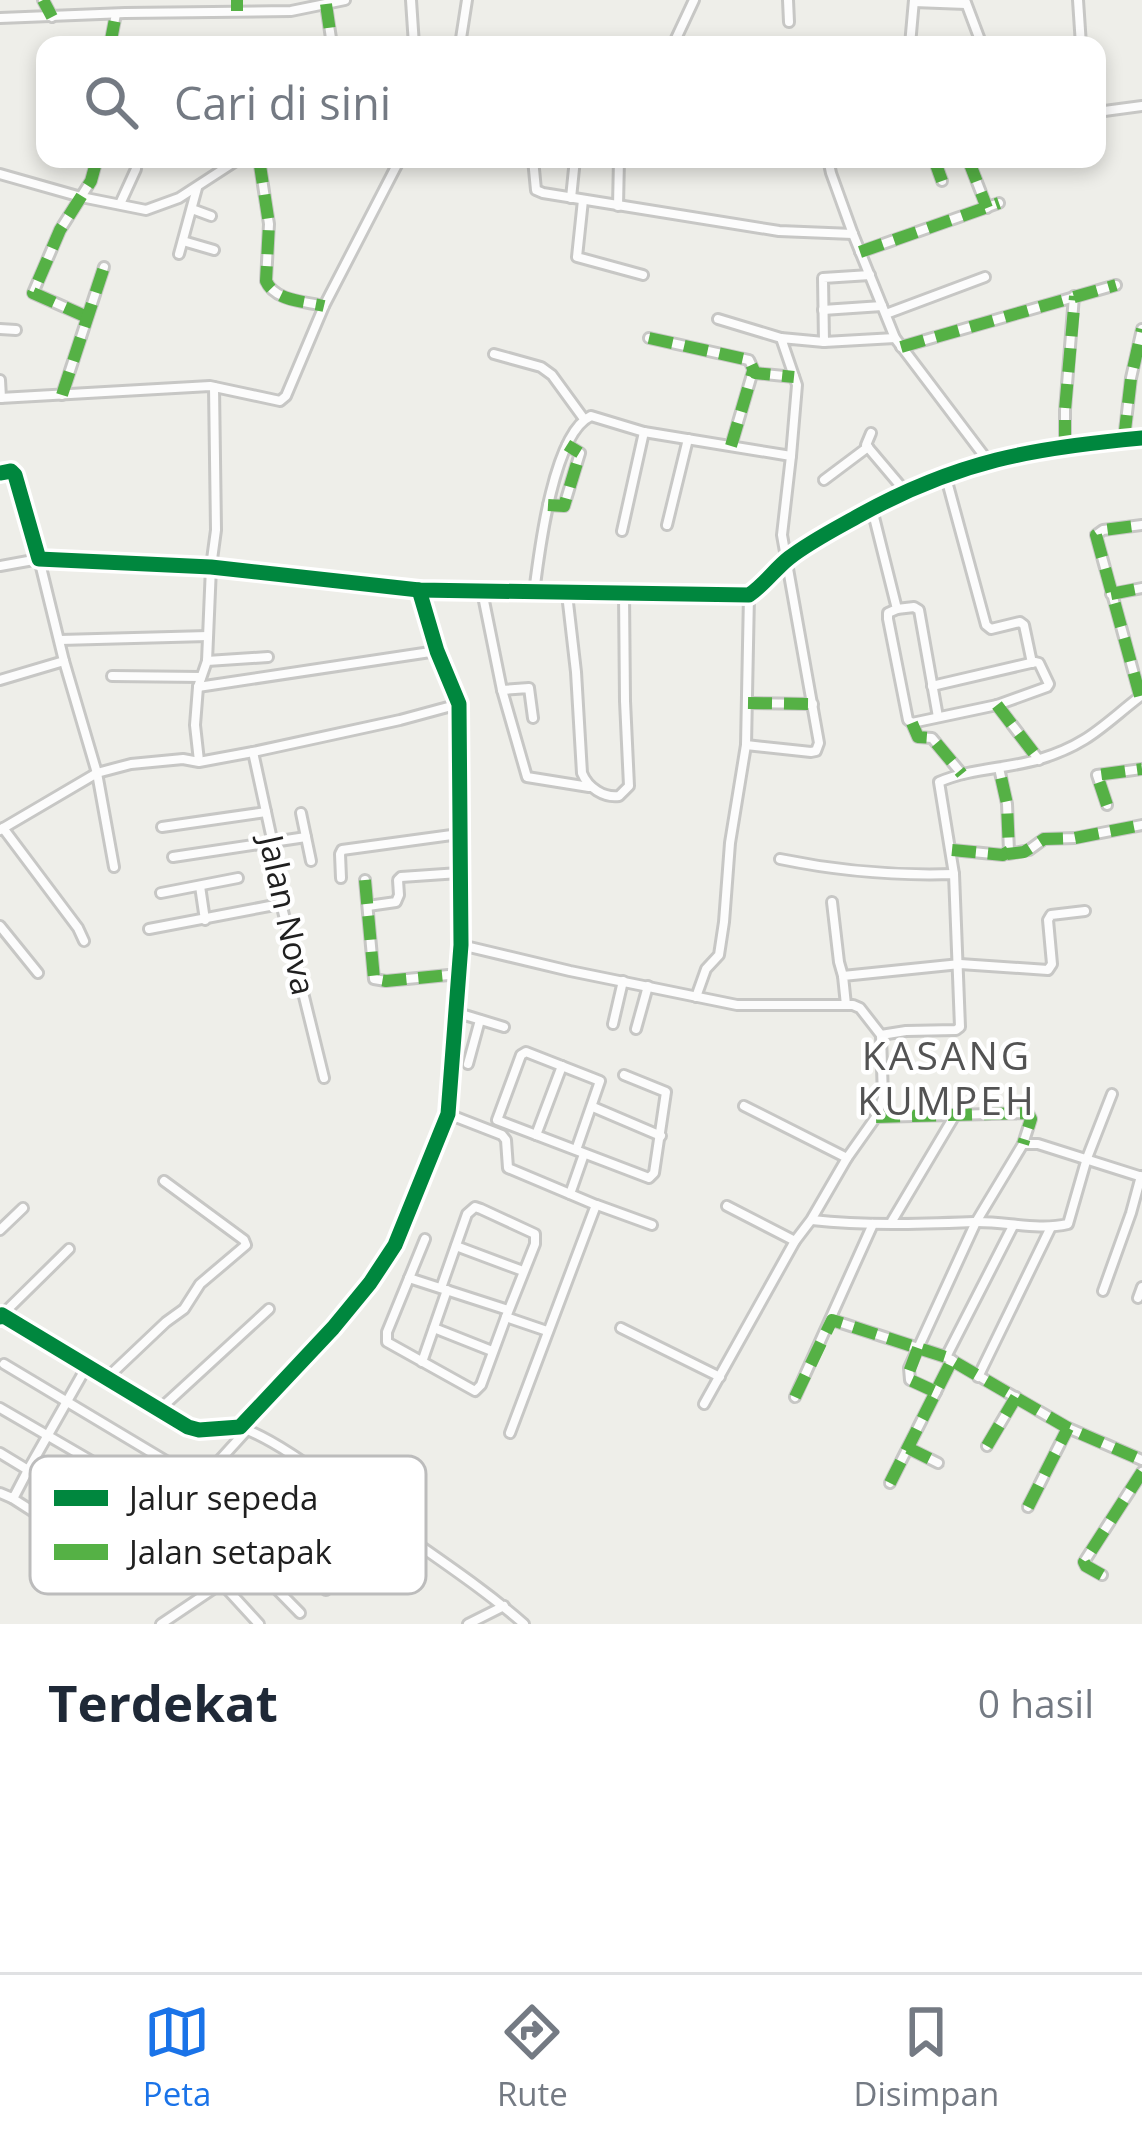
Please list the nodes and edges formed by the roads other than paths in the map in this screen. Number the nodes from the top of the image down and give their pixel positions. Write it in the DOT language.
graph roads {
  1 [pos="43,0"];
  2 [pos="237,0"];
  3 [pos="345,0"];
  4 [pos="411,0"];
  5 [pos="467,0"];
  6 [pos="694,0"];
  7 [pos="788,0"];
  8 [pos="1078,0"];
  9 [pos="914,1"];
  10 [pos="966,2"];
  11 [pos="326,4"];
  12 [pos="270,5"];
  13 [pos="237,11"];
  14 [pos="116,14"];
  15 [pos="52,16"];
  16 [pos="0,18"];
  17 [pos="789,22"];
  18 [pos="112,36"];
  19 [pos="331,36"];
  20 [pos="413,36"];
  21 [pos="461,36"];
  22 [pos="677,36"];
  23 [pos="911,36"];
  24 [pos="979,36"];
  25 [pos="1080,36"];
  26 [pos="1142,106"];
  27 [pos="1106,111"];
  28 [pos="95,168"];
  29 [pos="226,168"];
  30 [pos="260,168"];
  31 [pos="395,168"];
  32 [pos="534,168"];
  33 [pos="574,168"];
  34 [pos="619,168"];
  35 [pos="829,168"];
  36 [pos="937,168"];
  37 [pos="971,168"];
  38 [pos="136,169"];
  39 [pos="0,174"];
  40 [pos="942,181"];
  41 [pos="198,187"];
  42 [pos="81,197"];
  43 [pos="571,198"];
  44 [pos="583,200"];
  45 [pos="999,203"];
  46 [pos="120,204"];
  47 [pos="618,206"];
  48 [pos="987,208"];
  49 [pos="192,209"];
  50 [pos="211,216"];
  51 [pos="853,234"];
  52 [pos="183,241"];
  53 [pos="214,250"];
  54 [pos="860,252"];
  55 [pos="179,254"];
  56 [pos="104,267"];
  57 [pos="870,274"];
  58 [pos="643,275"];
  59 [pos="985,278"];
  60 [pos="1116,285"];
  61 [pos="1075,296"];
  62 [pos="324,306"];
  63 [pos="823,310"];
  64 [pos="884,310"];
  65 [pos="87,317"];
  66 [pos="718,320"];
  67 [pos="0,328"];
  68 [pos="1142,329"];
  69 [pos="16,330"];
  70 [pos="649,338"];
  71 [pos="781,338"];
  72 [pos="824,342"];
  73 [pos="898,342"];
  74 [pos="1140,347"];
  75 [pos="494,354"];
  76 [pos="753,371"];
  77 [pos="794,377"];
  78 [pos="1137,379"];
  79 [pos="0,380"];
  80 [pos="214,387"];
  81 [pos="62,395"];
  82 [pos="1,398"];
  83 [pos="584,419"];
  84 [pos="644,431"];
  85 [pos="871,433"];
  86 [pos="1142,438"];
  87 [pos="688,439"];
  88 [pos="1124,440"];
  89 [pos="1065,445"];
  90 [pos="567,446"];
  91 [pos="731,446"];
  92 [pos="868,447"];
  93 [pos="791,456"];
  94 [pos="988,461"];
  95 [pos="0,472"];
  96 [pos="945,474"];
  97 [pos="824,480"];
  98 [pos="904,490"];
  99 [pos="548,505"];
  100 [pos="872,508"];
  101 [pos="668,525"];
  102 [pos="1142,525"];
  103 [pos="622,531"];
  104 [pos="39,559"];
  105 [pos="787,559"];
  106 [pos="0,566"];
  107 [pos="211,567"];
  108 [pos="1142,588"];
  109 [pos="419,590"];
  110 [pos="482,591"];
  111 [pos="534,593"];
  112 [pos="567,594"];
  113 [pos="624,594"];
  114 [pos="1111,594"];
  115 [pos="749,595"];
  116 [pos="897,609"];
  117 [pos="208,636"];
  118 [pos="60,640"];
  119 [pos="437,651"];
  120 [pos="268,657"];
  121 [pos="64,661"];
  122 [pos="207,661"];
  123 [pos="1032,663"];
  124 [pos="112,676"];
  125 [pos="0,680"];
  126 [pos="199,682"];
  127 [pos="932,686"];
  128 [pos="502,690"];
  129 [pos="1141,696"];
  130 [pos="748,703"];
  131 [pos="459,704"];
  132 [pos="813,704"];
  133 [pos="997,705"];
  134 [pos="533,718"];
  135 [pos="938,718"];
  136 [pos="912,723"];
  137 [pos="746,745"];
  138 [pos="253,752"];
  139 [pos="1039,760"];
  140 [pos="199,761"];
  141 [pos="998,768"];
  142 [pos="1142,769"];
  143 [pos="97,773"];
  144 [pos="962,774"];
  145 [pos="589,787"];
  146 [pos="1107,805"];
  147 [pos="266,812"];
  148 [pos="301,813"];
  149 [pos="1142,825"];
  150 [pos="162,827"];
  151 [pos="2,829"];
  152 [pos="459,834"];
  153 [pos="306,837"];
  154 [pos="273,844"];
  155 [pos="952,850"];
  156 [pos="1007,854"];
  157 [pos="173,857"];
  158 [pos="780,859"];
  159 [pos="311,861"];
  160 [pos="114,867"];
  161 [pos="459,873"];
  162 [pos="954,874"];
  163 [pos="238,878"];
  164 [pos="341,878"];
  165 [pos="364,880"];
  166 [pos="200,886"];
  167 [pos="161,893"];
  168 [pos="832,902"];
  169 [pos="281,903"];
  170 [pos="368,906"];
  171 [pos="1085,911"];
  172 [pos="205,920"];
  173 [pos="0,926"];
  174 [pos="149,929"];
  175 [pos="84,941"];
  176 [pos="461,946"];
  177 [pos="960,964"];
  178 [pos="38,973"];
  179 [pos="459,974"];
  180 [pos="843,976"];
  181 [pos="623,981"];
  182 [pos="648,986"];
  183 [pos="696,997"];
  184 [pos="847,1005"];
  185 [pos="458,1013"];
  186 [pos="480,1020"];
  187 [pos="613,1024"];
  188 [pos="504,1028"];
  189 [pos="636,1029"];
  190 [pos="881,1035"];
  191 [pos="468,1064"];
  192 [pos="562,1066"];
  193 [pos="624,1075"];
  194 [pos="324,1078"];
  195 [pos="1112,1094"];
  196 [pos="745,1106"];
  197 [pos="592,1107"];
  198 [pos="448,1114"];
  199 [pos="956,1114"];
  200 [pos="876,1117"];
  201 [pos="536,1136"];
  202 [pos="661,1136"];
  203 [pos="1023,1144"];
  204 [pos="580,1152"];
  205 [pos="847,1158"];
  206 [pos="1087,1158"];
  207 [pos="1142,1176"];
  208 [pos="164,1181"];
  209 [pos="569,1194"];
  210 [pos="596,1205"];
  211 [pos="727,1206"];
  212 [pos="23,1208"];
  213 [pos="0,1211"];
  214 [pos="1131,1213"];
  215 [pos="1142,1216"];
  216 [pos="12,1219"];
  217 [pos="811,1220"];
  218 [pos="892,1222"];
  219 [pos="976,1222"];
  220 [pos="873,1224"];
  221 [pos="652,1225"];
  222 [pos="1013,1226"];
  223 [pos="1051,1227"];
  224 [pos="0,1230"];
  225 [pos="425,1239"];
  226 [pos="795,1241"];
  227 [pos="456,1246"];
  228 [pos="69,1249"];
  229 [pos="523,1271"];
  230 [pos="409,1278"];
  231 [pos="1142,1286"];
  232 [pos="444,1288"];
  233 [pos="1103,1291"];
  234 [pos="1138,1298"];
  235 [pos="269,1309"];
  236 [pos="507,1314"];
  237 [pos="0,1315"];
  238 [pos="832,1320"];
  239 [pos="434,1328"];
  240 [pos="621,1328"];
  241 [pos="547,1331"];
  242 [pos="918,1348"];
  243 [pos="492,1351"];
  244 [pos="949,1359"];
  245 [pos="422,1362"];
  246 [pos="4,1364"];
  247 [pos="87,1366"];
  248 [pos="108,1377"];
  249 [pos="720,1377"];
  250 [pos="978,1377"];
  251 [pos="936,1392"];
  252 [pos="1016,1396"];
  253 [pos="795,1397"];
  254 [pos="68,1401"];
  255 [pos="704,1404"];
  256 [pos="0,1408"];
  257 [pos="160,1409"];
  258 [pos="244,1428"];
  259 [pos="1068,1428"];
  260 [pos="510,1433"];
  261 [pos="46,1437"];
  262 [pos="987,1446"];
  263 [pos="908,1448"];
  264 [pos="0,1453"];
  265 [pos="36,1456"];
  266 [pos="80,1456"];
  267 [pos="158,1456"];
  268 [pos="222,1456"];
  269 [pos="291,1456"];
  270 [pos="1142,1460"];
  271 [pos="938,1463"];
  272 [pos="30,1466"];
  273 [pos="28,1470"];
  274 [pos="1142,1472"];
  275 [pos="890,1484"];
  276 [pos="0,1493"];
  277 [pos="12,1498"];
  278 [pos="1028,1507"];
  279 [pos="30,1509"];
  280 [pos="426,1549"];
  281 [pos="1102,1575"];
  282 [pos="206,1594"];
  283 [pos="232,1594"];
  284 [pos="280,1594"];
  285 [pos="504,1606"];
  286 [pos="300,1613"];
  287 [pos="161,1624"];
  288 [pos="259,1624"];
  289 [pos="468,1624"];
  290 [pos="524,1624"];
  1 -- 15 [label="street"];
  2 -- 13 [label="street"];
  3 -- 11 [label="street"];
  4 -- 20 [label="street"];
  5 -- 21 [label="street"];
  6 -- 22 [label="street"];
  7 -- 17 [label="street"];
  8 -- 25 [label="street"];
  9 -- 10 [label="street"];
  9 -- 23 [label="street"];
  10 -- 24 [label="street"];
  11 -- 12 [label="street"];
  11 -- 19 [label="street"];
  12 -- 13 [label="street"];
  13 -- 14 [label="street"];
  14 -- 15 [label="street"];
  14 -- 18 [label="street"];
  15 -- 16 [label="street"];
  26 -- 27 [label="street"];
  28 -- 42 [label="street"];
  29 -- 41 [label="street"];
  30 -- 62 [label="street"];
  31 -- 62 [label="street"];
  32 -- 43 [label="street"];
  33 -- 43 [label="street"];
  34 -- 47 [label="street"];
  35 -- 51 [label="street"];
  36 -- 40 [label="street"];
  37 -- 48 [label="street"];
  38 -- 46 [label="street"];
  39 -- 42 [label="street"];
  41 -- 46 [label="street"];
  41 -- 49 [label="street"];
  42 -- 46 [label="street"];
  42 -- 65 [label="street"];
  43 -- 44 [label="street"];
  44 -- 47 [label="street"];
  44 -- 58 [label="street"];
  45 -- 48 [label="street"];
  47 -- 51 [label="street"];
  48 -- 54 [label="street"];
  49 -- 50 [label="street"];
  49 -- 52 [label="street"];
  51 -- 54 [label="street"];
  52 -- 53 [label="street"];
  52 -- 55 [label="street"];
  54 -- 57 [label="street"];
  56 -- 65 [label="street"];
  57 -- 63 [label="street"];
  57 -- 64 [label="street"];
  59 -- 64 [label="street"];
  60 -- 61 [label="street"];
  61 -- 73 [label="street"];
  61 -- 89 [label="street"];
  62 -- 80 [label="street"];
  63 -- 64 [label="street"];
  63 -- 72 [label="street"];
  64 -- 73 [label="street"];
  65 -- 81 [label="street"];
  66 -- 71 [label="street"];
  67 -- 69 [label="street"];
  68 -- 74 [label="street"];
  70 -- 76 [label="street"];
  71 -- 72 [label="street"];
  71 -- 77 [label="street"];
  72 -- 73 [label="street"];
  73 -- 94 [label="street"];
  74 -- 78 [label="street"];
  75 -- 83 [label="street"];
  76 -- 77 [label="street"];
  76 -- 91 [label="street"];
  77 -- 93 [label="street"];
  78 -- 88 [label="street"];
  79 -- 82 [label="street"];
  80 -- 81 [label="street"];
  80 -- 107 [label="street"];
  81 -- 82 [label="street"];
  83 -- 84 [label="street"];
  83 -- 90 [label="street"];
  84 -- 87 [label="street"];
  84 -- 103 [label="street"];
  85 -- 92 [label="street"];
  86 -- 88 [label="street"];
  87 -- 91 [label="street"];
  87 -- 101 [label="street"];
  88 -- 89 [label="street"];
  89 -- 94 [label="street"];
  90 -- 99 [label="street"];
  90 -- 99 [label="street"];
  91 -- 93 [label="street"];
  92 -- 97 [label="street"];
  92 -- 98 [label="street"];
  93 -- 105 [label="street"];
  94 -- 96 [label="street"];
  95 -- 104 [label="street"];
  96 -- 98 [label="street"];
  96 -- 123 [label="street"];
  98 -- 100 [label="street"];
  99 -- 111 [label="street"];
  100 -- 105 [label="street"];
  100 -- 116 [label="street"];
  102 -- 114 [label="street"];
  104 -- 106 [label="street"];
  104 -- 107 [label="street"];
  104 -- 118 [label="street"];
  105 -- 115 [label="street"];
  105 -- 132 [label="street"];
  107 -- 109 [label="street"];
  107 -- 117 [label="street"];
  108 -- 114 [label="street"];
  109 -- 110 [label="street"];
  109 -- 119 [label="street"];
  110 -- 111 [label="street"];
  110 -- 128 [label="street"];
  111 -- 112 [label="street"];
  112 -- 113 [label="street"];
  112 -- 145 [label="street"];
  113 -- 115 [label="street"];
  113 -- 145 [label="street"];
  114 -- 129 [label="street"];
  115 -- 130 [label="street"];
  116 -- 127 [label="street"];
  116 -- 136 [label="street"];
  117 -- 118 [label="street"];
  117 -- 122 [label="street"];
  118 -- 121 [label="street"];
  119 -- 126 [label="street"];
  119 -- 131 [label="street"];
  120 -- 122 [label="street"];
  121 -- 125 [label="street"];
  121 -- 143 [label="street"];
  122 -- 126 [label="street"];
  123 -- 127 [label="street"];
  123 -- 133 [label="street"];
  124 -- 126 [label="street"];
  126 -- 140 [label="street"];
  127 -- 135 [label="street"];
  128 -- 134 [label="street"];
  128 -- 145 [label="street"];
  129 -- 139 [label="street"];
  130 -- 132 [label="street"];
  130 -- 137 [label="street"];
  131 -- 138 [label="street"];
  131 -- 152 [label="street"];
  132 -- 137 [label="street"];
  133 -- 135 [label="street"];
  133 -- 139 [label="street"];
  135 -- 136 [label="street"];
  136 -- 144 [label="street"];
  137 -- 183 [label="street"];
  138 -- 140 [label="street"];
  138 -- 147 [label="street, Jalan Nova"];
  139 -- 141 [label="street"];
  140 -- 143 [label="street"];
  141 -- 144 [label="street"];
  141 -- 156 [label="street"];
  142 -- 146 [label="street"];
  143 -- 151 [label="street"];
  143 -- 160 [label="street"];
  144 -- 155 [label="street"];
  147 -- 150 [label="street"];
  147 -- 154 [label="street, Jalan Nova"];
  148 -- 153 [label="street"];
  149 -- 156 [label="street"];
  151 -- 175 [label="street"];
  152 -- 161 [label="street"];
  152 -- 164 [label="street"];
  153 -- 154 [label="street"];
  153 -- 159 [label="street"];
  154 -- 157 [label="street"];
  154 -- 169 [label="street, Jalan Nova"];
  155 -- 156 [label="street"];
  155 -- 162 [label="street"];
  158 -- 162 [label="street"];
  161 -- 170 [label="street"];
  161 -- 176 [label="street"];
  162 -- 177 [label="street"];
  163 -- 166 [label="street"];
  165 -- 170 [label="street"];
  166 -- 167 [label="street"];
  166 -- 172 [label="street"];
  168 -- 180 [label="street"];
  169 -- 172 [label="street"];
  169 -- 194 [label="street, Jalan Nova"];
  170 -- 179 [label="street"];
  171 -- 177 [label="street"];
  172 -- 174 [label="street"];
  173 -- 178 [label="street"];
  176 -- 179 [label="street"];
  176 -- 181 [label="street"];
  177 -- 180 [label="street"];
  177 -- 190 [label="street"];
  179 -- 185 [label="street"];
  180 -- 184 [label="street"];
  181 -- 182 [label="street"];
  181 -- 187 [label="street"];
  182 -- 183 [label="street"];
  182 -- 189 [label="street"];
  183 -- 184 [label="street"];
  184 -- 190 [label="street"];
  185 -- 186 [label="street"];
  185 -- 198 [label="street"];
  186 -- 188 [label="street"];
  186 -- 191 [label="street"];
  190 -- 200 [label="street"];
  192 -- 197 [label="street"];
  192 -- 201 [label="street"];
  192 -- 201 [label="street"];
  193 -- 202 [label="street"];
  195 -- 206 [label="street"];
  196 -- 205 [label="street"];
  197 -- 202 [label="street"];
  197 -- 204 [label="street"];
  198 -- 209 [label="street"];
  198 -- 258 [label="street"];
  199 -- 200 [label="street"];
  199 -- 203 [label="street"];
  199 -- 218 [label="street"];
  200 -- 205 [label="street"];
  201 -- 204 [label="street"];
  202 -- 204 [label="street"];
  203 -- 206 [label="street"];
  203 -- 219 [label="street"];
  204 -- 209 [label="street"];
  205 -- 217 [label="street"];
  206 -- 207 [label="street"];
  206 -- 223 [label="street"];
  207 -- 214 [label="street"];
  208 -- 248 [label="street"];
  209 -- 210 [label="street"];
  210 -- 221 [label="street"];
  210 -- 241 [label="street"];
  211 -- 226 [label="street"];
  212 -- 216 [label="street"];
  213 -- 216 [label="street"];
  214 -- 215 [label="street"];
  214 -- 233 [label="street"];
  216 -- 224 [label="street"];
  217 -- 220 [label="street"];
  217 -- 226 [label="street"];
  218 -- 219 [label="street"];
  218 -- 220 [label="street"];
  219 -- 222 [label="street"];
  219 -- 242 [label="street"];
  220 -- 238 [label="street"];
  222 -- 223 [label="street"];
  222 -- 244 [label="street"];
  223 -- 250 [label="street"];
  225 -- 230 [label="street"];
  226 -- 249 [label="street"];
  227 -- 229 [label="street"];
  227 -- 229 [label="street"];
  227 -- 232 [label="street"];
  228 -- 237 [label="street"];
  229 -- 236 [label="street"];
  230 -- 232 [label="street"];
  230 -- 245 [label="street"];
  231 -- 234 [label="street"];
  232 -- 236 [label="street"];
  232 -- 239 [label="street"];
  235 -- 257 [label="street"];
  236 -- 241 [label="street"];
  236 -- 243 [label="street"];
  237 -- 247 [label="street"];
  238 -- 242 [label="street"];
  238 -- 253 [label="street"];
  239 -- 243 [label="street"];
  239 -- 245 [label="street"];
  240 -- 249 [label="street"];
  241 -- 260 [label="street"];
  242 -- 244 [label="street"];
  242 -- 251 [label="street"];
  243 -- 245 [label="street"];
  244 -- 250 [label="street"];
  244 -- 251 [label="street"];
  246 -- 254 [label="street"];
  247 -- 248 [label="street"];
  247 -- 254 [label="street"];
  248 -- 257 [label="street"];
  249 -- 255 [label="street"];
  250 -- 252 [label="street"];
  251 -- 263 [label="street"];
  252 -- 259 [label="street"];
  252 -- 262 [label="street"];
  254 -- 261 [label="street"];
  254 -- 267 [label="street"];
  256 -- 261 [label="street"];
  257 -- 258 [label="street"];
  258 -- 268 [label="street"];
  258 -- 269 [label="street"];
  259 -- 270 [label="street"];
  259 -- 278 [label="street"];
  261 -- 265 [label="street"];
  261 -- 266 [label="street"];
  263 -- 271 [label="street"];
  263 -- 275 [label="street"];
  264 -- 273 [label="street"];
  272 -- 273 [label="street"];
  273 -- 277 [label="street"];
  274 -- 281 [label="street"];
  276 -- 277 [label="street"];
  277 -- 279 [label="street"];
  280 -- 285 [label="street"];
  282 -- 287 [label="street"];
  283 -- 288 [label="street"];
  284 -- 286 [label="street"];
  285 -- 289 [label="street"];
  285 -- 290 [label="street"];
}
